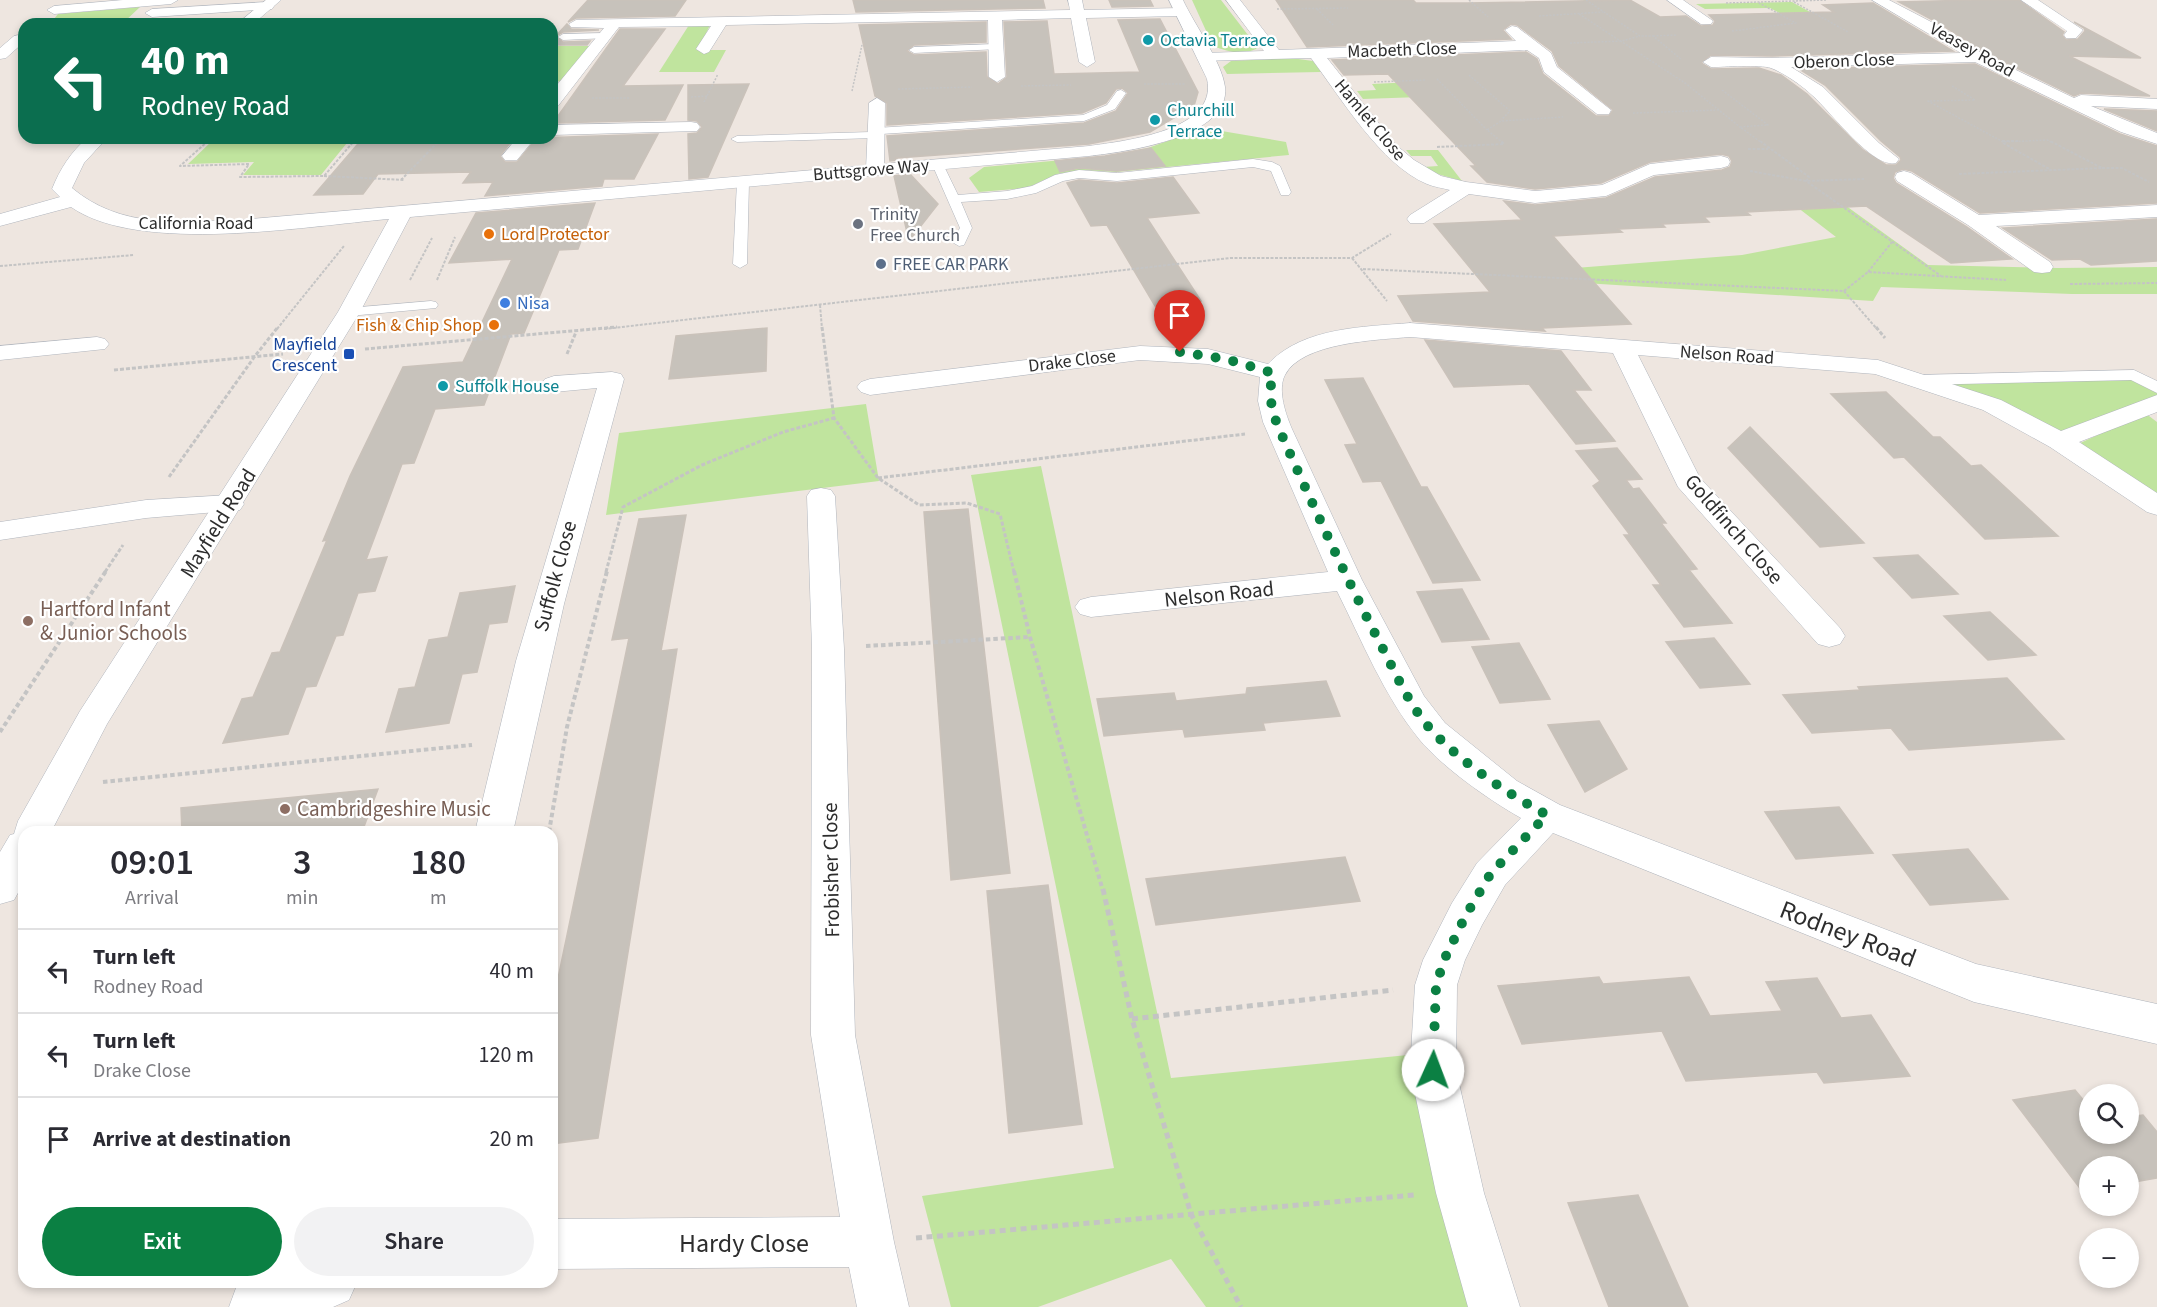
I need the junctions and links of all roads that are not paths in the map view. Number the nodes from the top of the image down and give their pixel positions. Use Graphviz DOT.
graph roads {
  1 [pos="72,0"];
  2 [pos="169,0"];
  3 [pos="914,0"];
  4 [pos="1879,0"];
  5 [pos="2028,0"];
  6 [pos="1677,2"];
  7 [pos="271,3"];
  8 [pos="1237,5"];
  9 [pos="1178,6"];
  10 [pos="1076,7"];
  11 [pos="54,10"];
  12 [pos="153,13"];
  13 [pos="995,16"];
  14 [pos="911,17"];
  15 [pos="42,18"];
  16 [pos="147,18"];
  17 [pos="252,18"];
  18 [pos="721,21"];
  19 [pos="1706,21"];
  20 [pos="615,23"];
  21 [pos="576,24"];
  22 [pos="1512,30"];
  23 [pos="2071,35"];
  24 [pos="605,36"];
  25 [pos="563,37"];
  26 [pos="1530,45"];
  27 [pos="996,47"];
  28 [pos="18,48"];
  29 [pos="704,49"];
  30 [pos="914,50"];
  31 [pos="1315,53"];
  32 [pos="0,55"];
  33 [pos="1275,56"];
  34 [pos="1978,57"];
  35 [pos="1205,58"];
  36 [pos="1087,62"];
  37 [pos="1711,62"];
  38 [pos="1773,63"];
  39 [pos="997,77"];
  40 [pos="1121,93"];
  41 [pos="558,94"];
  42 [pos="2065,100"];
  43 [pos="877,104"];
  44 [pos="2157,104"];
  45 [pos="1603,110"];
  46 [pos="691,127"];
  47 [pos="558,130"];
  48 [pos="876,133"];
  49 [pos="737,139"];
  50 [pos="2157,139"];
  51 [pos="91,144"];
  52 [pos="521,144"];
  53 [pos="511,156"];
  54 [pos="1890,159"];
  55 [pos="1721,162"];
  56 [pos="938,164"];
  57 [pos="875,169"];
  58 [pos="1904,177"];
  59 [pos="743,182"];
  60 [pos="1466,188"];
  61 [pos="1284,192"];
  62 [pos="954,199"];
  63 [pos="73,200"];
  64 [pos="2157,211"];
  65 [pos="403,212"];
  66 [pos="1417,219"];
  67 [pos="0,220"];
  68 [pos="1975,221"];
  69 [pos="959,242"];
  70 [pos="740,264"];
  71 [pos="2042,267"];
  72 [pos="431,305"];
  73 [pos="349,312"];
  74 [pos="97,344"];
  75 [pos="1622,347"];
  76 [pos="0,353"];
  77 [pos="1273,373"];
  78 [pos="1918,380"];
  79 [pos="554,384"];
  80 [pos="870,387"];
  81 [pos="2157,388"];
  82 [pos="2157,403"];
  83 [pos="2059,441"];
  84 [pos="821,496"];
  85 [pos="230,504"];
  86 [pos="2157,506"];
  87 [pos="0,531"];
  88 [pos="1347,580"];
  89 [pos="1091,608"];
  90 [pos="1829,636"];
  91 [pos="1547,815"];
  92 [pos="35,826"];
  93 [pos="495,826"];
  94 [pos="18,856"];
  95 [pos="0,888"];
  96 [pos="2157,1024"];
  97 [pos="869,1242"];
  98 [pos="558,1244"];
  99 [pos="313,1288"];
  100 [pos="255,1307"];
  101 [pos="883,1307"];
  102 [pos="1494,1307"];
  1 -- 11 [label="street"];
  2 -- 11 [label="street"];
  2 -- 12 [label="street"];
  3 -- 14 [label="street"];
  4 -- 34 [label="street, Veasey Road"];
  5 -- 23 [label="street"];
  6 -- 19 [label="street"];
  7 -- 12 [label="street"];
  7 -- 17 [label="street"];
  8 -- 33 [label="street"];
  9 -- 10 [label="street"];
  9 -- 35 [label="street"];
  10 -- 13 [label="street"];
  10 -- 36 [label="street"];
  11 -- 15 [label="street"];
  12 -- 16 [label="street"];
  13 -- 14 [label="street"];
  13 -- 27 [label="street"];
  14 -- 18 [label="street"];
  18 -- 20 [label="street"];
  18 -- 29 [label="street"];
  20 -- 21 [label="street"];
  20 -- 24 [label="street"];
  22 -- 26 [label="street"];
  24 -- 25 [label="lane"];
  24 -- 41 [label="street"];
  26 -- 31 [label="street, Macbeth Close"];
  26 -- 45 [label="street"];
  27 -- 30 [label="lane"];
  27 -- 39 [label="street"];
  28 -- 32 [label="street"];
  31 -- 33 [label="street, Macbeth Close"];
  31 -- 60 [label="street, Hamlet Close"];
  33 -- 35 [label="street, Macbeth Close"];
  34 -- 38 [label="street, Oberon Close"];
  34 -- 42 [label="street, Veasey Road"];
  35 -- 56 [label="street, Buttsgrove Way"];
  37 -- 38 [label="street, Oberon Close"];
  38 -- 54 [label="street"];
  40 -- 48 [label="lane"];
  42 -- 44 [label="street, Veasey Road"];
  42 -- 50 [label="street, Veasey Road"];
  43 -- 48 [label="street"];
  46 -- 47 [label="street"];
  48 -- 49 [label="lane"];
  48 -- 57 [label="street"];
  51 -- 63 [label="street"];
  52 -- 53 [label="street"];
  55 -- 60 [label="street, Hamlet Close"];
  56 -- 57 [label="street, Buttsgrove Way"];
  56 -- 62 [label="lane"];
  57 -- 59 [label="street, Buttsgrove Way"];
  58 -- 68 [label="street"];
  59 -- 65 [label="street, Buttsgrove Way"];
  59 -- 70 [label="lane"];
  60 -- 66 [label="street"];
  61 -- 62 [label="lane"];
  62 -- 69 [label="lane"];
  63 -- 65 [label="street, California Road"];
  63 -- 67 [label="street"];
  64 -- 68 [label="street"];
  65 -- 73 [label="street, Mayfield Road"];
  68 -- 71 [label="street"];
  72 -- 73 [label="lane"];
  73 -- 85 [label="street, Mayfield Road"];
  74 -- 76 [label="street"];
  75 -- 77 [label="street, Nelson Road"];
  75 -- 78 [label="street, Nelson Road"];
  75 -- 90 [label="street, Goldfinch Close"];
  77 -- 80 [label="street, Drake Close"];
  77 -- 88 [label="street, Rodney Road"];
  78 -- 81 [label="lane"];
  78 -- 83 [label="street, Nelson Road"];
  79 -- 93 [label="street, Suffolk Close"];
  82 -- 83 [label="street"];
  83 -- 86 [label="street, Nelson Road"];
  84 -- 97 [label="street, Frobisher Close"];
  85 -- 87 [label="street"];
  85 -- 92 [label="street, Mayfield Road"];
  88 -- 89 [label="street, Nelson Road"];
  88 -- 91 [label="street, Rodney Road"];
  91 -- 96 [label="street, Rodney Road"];
  91 -- 102 [label="street"];
  94 -- 95 [label="street"];
  97 -- 98 [label="street, Hardy Close"];
  97 -- 101 [label="street"];
  99 -- 100 [label="street"];
}
